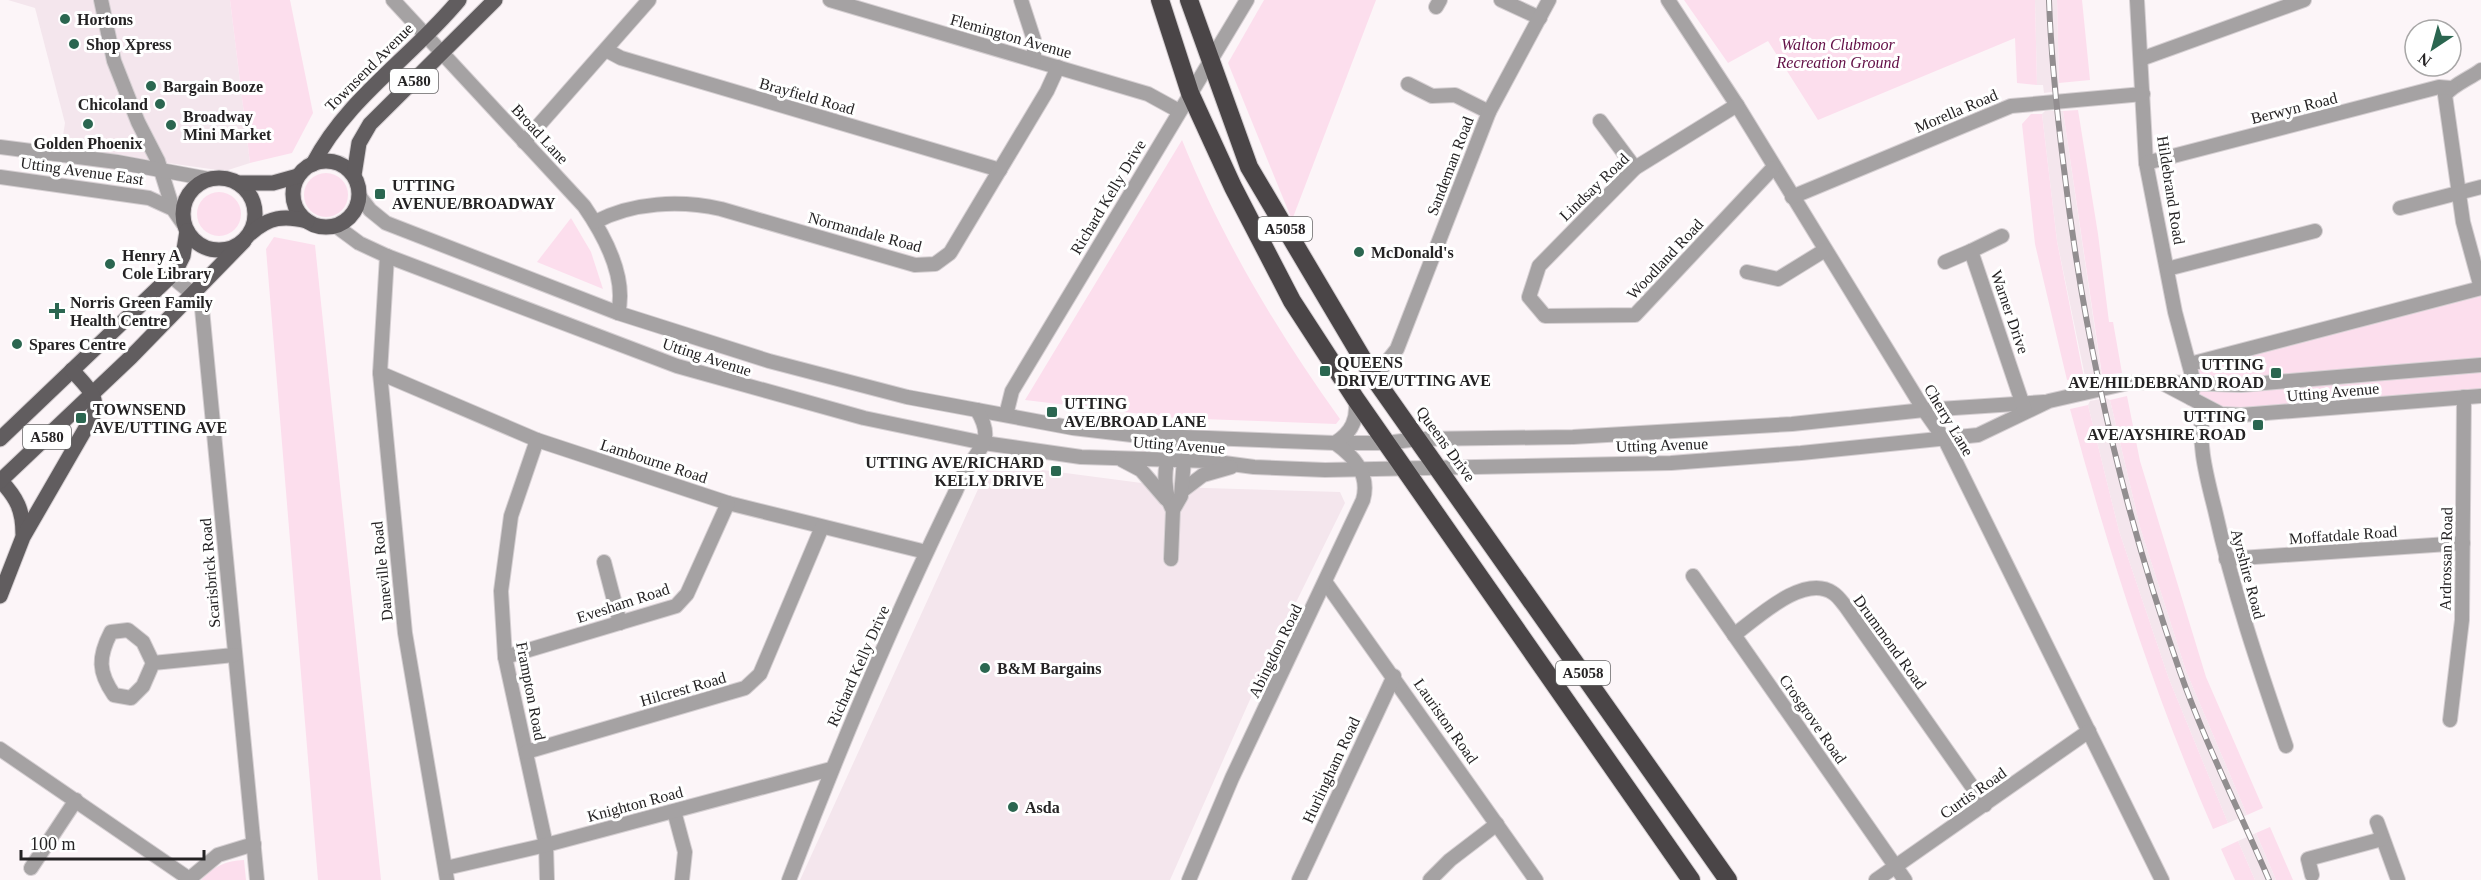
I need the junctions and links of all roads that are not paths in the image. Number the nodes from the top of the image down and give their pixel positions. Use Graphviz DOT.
graph roads {
  1 [pos="101,0"];
  2 [pos="393,0"];
  3 [pos="459,0"];
  4 [pos="495,0"];
  5 [pos="650,0"];
  6 [pos="831,0"];
  7 [pos="1022,0"];
  8 [pos="1160,0"];
  9 [pos="1190,0"];
  10 [pos="1247,0"];
  11 [pos="1501,0"];
  12 [pos="1549,0"];
  13 [pos="1668,0"];
  14 [pos="2137,0"];
  15 [pos="2304,0"];
  16 [pos="1540,18"];
  17 [pos="426,36"];
  18 [pos="606,50"];
  19 [pos="442,54"];
  20 [pos="2140,59"];
  21 [pos="1034,60"];
  22 [pos="1209,60"];
  23 [pos="1058,67"];
  24 [pos="2481,70"];
  25 [pos="1408,84"];
  26 [pos="2451,87"];
  27 [pos="1190,93"];
  28 [pos="2143,94"];
  29 [pos="1737,105"];
  30 [pos="1179,111"];
  31 [pos="1489,112"];
  32 [pos="1600,121"];
  33 [pos="524,142"];
  34 [pos="0,147"];
  35 [pos="2146,163"];
  36 [pos="313,164"];
  37 [pos="1635,168"];
  38 [pos="1773,168"];
  39 [pos="160,170"];
  40 [pos="1000,170"];
  41 [pos="354,175"];
  42 [pos="298,176"];
  43 [pos="0,177"];
  44 [pos="209,179"];
  45 [pos="238,183"];
  46 [pos="2481,186"];
  47 [pos="2458,191"];
  48 [pos="360,197"];
  49 [pos="1792,197"];
  50 [pos="2400,208"];
  51 [pos="173,209"];
  52 [pos="306,221"];
  53 [pos="595,222"];
  54 [pos="336,226"];
  55 [pos="186,228"];
  56 [pos="2315,231"];
  57 [pos="2002,236"];
  58 [pos="247,237"];
  59 [pos="1825,250"];
  60 [pos="1971,251"];
  61 [pos="387,256"];
  62 [pos="1945,262"];
  63 [pos="2167,269"];
  64 [pos="1747,272"];
  65 [pos="171,276"];
  66 [pos="2481,288"];
  67 [pos="193,294"];
  68 [pos="1529,297"];
  69 [pos="618,314"];
  70 [pos="2190,364"];
  71 [pos="2481,365"];
  72 [pos="72,370"];
  73 [pos="380,373"];
  74 [pos="1374,378"];
  75 [pos="2159,382"];
  76 [pos="2194,383"];
  77 [pos="92,393"];
  78 [pos="2481,396"];
  79 [pos="2464,397"];
  80 [pos="1355,398"];
  81 [pos="2191,398"];
  82 [pos="2204,406"];
  83 [pos="2024,407"];
  84 [pos="977,410"];
  85 [pos="1924,410"];
  86 [pos="1006,415"];
  87 [pos="1176,437"];
  88 [pos="0,439"];
  89 [pos="966,439"];
  90 [pos="1418,439"];
  91 [pos="537,440"];
  92 [pos="1946,440"];
  93 [pos="984,443"];
  94 [pos="1335,443"];
  95 [pos="1386,443"];
  96 [pos="1116,458"];
  97 [pos="1167,460"];
  98 [pos="1184,460"];
  99 [pos="1236,465"];
  100 [pos="1438,467"];
  101 [pos="1404,468"];
  102 [pos="1360,469"];
  103 [pos="966,470"];
  104 [pos="0,480"];
  105 [pos="1182,492"];
  106 [pos="728,503"];
  107 [pos="1169,504"];
  108 [pos="822,527"];
  109 [pos="23,537"];
  110 [pos="2463,543"];
  111 [pos="926,552"];
  112 [pos="1171,559"];
  113 [pos="2226,559"];
  114 [pos="604,562"];
  115 [pos="1693,576"];
  116 [pos="1326,583"];
  117 [pos="0,596"];
  118 [pos="620,623"];
  119 [pos="1734,634"];
  120 [pos="234,655"];
  121 [pos="505,657"];
  122 [pos="153,663"];
  123 [pos="1394,676"];
  124 [pos="2450,720"];
  125 [pos="2089,731"];
  126 [pos="2286,746"];
  127 [pos="0,749"];
  128 [pos="526,752"];
  129 [pos="831,769"];
  130 [pos="76,800"];
  131 [pos="1984,805"];
  132 [pos="675,811"];
  133 [pos="2377,822"];
  134 [pos="1497,824"];
  135 [pos="2382,839"];
  136 [pos="254,844"];
  137 [pos="546,845"];
  138 [pos="1896,867"];
  139 [pos="31,868"];
  140 [pos="446,874"];
  141 [pos="2312,875"];
  142 [pos="188,879"];
  143 [pos="257,880"];
  144 [pos="547,880"];
  145 [pos="682,880"];
  146 [pos="789,880"];
  147 [pos="1189,880"];
  148 [pos="1299,880"];
  149 [pos="1430,880"];
  150 [pos="1536,880"];
  151 [pos="1691,880"];
  152 [pos="1728,880"];
  153 [pos="1876,880"];
  154 [pos="1905,880"];
  155 [pos="2162,880"];
  156 [pos="2398,880"];
  1 -- 39 [label="street"];
  2 -- 17 [label="street, Broad Lane"];
  3 -- 17 [label="main road, Townsend Avenue / A580"];
  4 -- 19 [label="main road, A580"];
  5 -- 18 [label="street"];
  6 -- 21 [label="street, Flemington Avenue"];
  7 -- 21 [label="street"];
  8 -- 27 [label="highway, A5058"];
  9 -- 22 [label="highway, Queens Drive / A5058"];
  10 -- 22 [label="street, Richard Kelly Drive"];
  11 -- 16 [label="street"];
  12 -- 16 [label="street, Sandeman Road"];
  13 -- 29 [label="street, Cherry Lane"];
  14 -- 20 [label="street, Hildebrand Road"];
  15 -- 20 [label="street"];
  16 -- 31 [label="street, Sandeman Road"];
  17 -- 19 [label="street, Broad Lane"];
  17 -- 36 [label="main road, Townsend Avenue / A580"];
  18 -- 33 [label="street"];
  18 -- 40 [label="street, Brayfield Road"];
  19 -- 33 [label="street, Broad Lane"];
  19 -- 41 [label="main road, A580"];
  20 -- 28 [label="street, Hildebrand Road"];
  21 -- 23 [label="street, Flemington Avenue"];
  22 -- 27 [label="street, Richard Kelly Drive"];
  22 -- 74 [label="highway, Queens Drive / A5058"];
  23 -- 30 [label="street, Flemington Avenue"];
  23 -- 40 [label="street, Normandale Road"];
  24 -- 26 [label="street, Berwyn Road"];
  25 -- 31 [label="street"];
  26 -- 35 [label="street, Berwyn Road"];
  26 -- 47 [label="street"];
  27 -- 30 [label="street, Richard Kelly Drive"];
  27 -- 80 [label="highway, A5058"];
  28 -- 35 [label="street, Hildebrand Road"];
  28 -- 49 [label="street, Morella Road"];
  29 -- 37 [label="street, Lindsay Road"];
  29 -- 38 [label="street, Cherry Lane"];
  30 -- 86 [label="street, Richard Kelly Drive"];
  31 -- 74 [label="street, Sandeman Road"];
  32 -- 37 [label="street"];
  33 -- 53 [label="street, Broad Lane"];
  34 -- 39 [label="street, Utting Avenue East"];
  35 -- 63 [label="street, Hildebrand Road"];
  36 -- 41 [label="main road"];
  36 -- 42 [label="main road, A580"];
  37 -- 68 [label="street, Lindsay Road"];
  38 -- 49 [label="street, Cherry Lane"];
  38 -- 68 [label="street, Woodland Road"];
  39 -- 44 [label="street, Utting Avenue East"];
  39 -- 51 [label="street"];
  40 -- 53 [label="street, Normandale Road"];
  41 -- 48 [label="main road, A580"];
  42 -- 45 [label="main road, A580"];
  42 -- 52 [label="main road"];
  43 -- 51 [label="street, Utting Avenue East"];
  44 -- 45 [label="main road, A580"];
  44 -- 55 [label="main road, A580"];
  45 -- 58 [label="main road"];
  46 -- 47 [label="street"];
  47 -- 50 [label="street"];
  47 -- 66 [label="street"];
  48 -- 54 [label="main road"];
  48 -- 69 [label="street, Utting Avenue"];
  49 -- 59 [label="street, Cherry Lane"];
  51 -- 55 [label="street"];
  52 -- 54 [label="main road, A580"];
  52 -- 58 [label="main road, A580"];
  53 -- 69 [label="street, Broad Lane"];
  54 -- 61 [label="street, Utting Avenue"];
  55 -- 58 [label="main road, A580"];
  55 -- 65 [label="main road, A580"];
  56 -- 63 [label="street"];
  57 -- 60 [label="street"];
  58 -- 67 [label="main road, A580"];
  59 -- 64 [label="street"];
  59 -- 85 [label="street, Cherry Lane"];
  60 -- 62 [label="street"];
  60 -- 83 [label="street, Warner Drive"];
  61 -- 73 [label="street, Daneville Road"];
  61 -- 89 [label="street, Utting Avenue"];
  63 -- 70 [label="street, Hildebrand Road"];
  65 -- 67 [label="street"];
  65 -- 72 [label="main road, A580"];
  66 -- 70 [label="street"];
  67 -- 77 [label="main road, A580"];
  67 -- 120 [label="street, Scarisbrick Road"];
  69 -- 84 [label="street, Utting Avenue"];
  70 -- 76 [label="street, Hildebrand Road"];
  71 -- 76 [label="street, Utting Avenue"];
  72 -- 77 [label="main road"];
  72 -- 88 [label="main road, A580"];
  73 -- 91 [label="street, Lambourne Road"];
  73 -- 140 [label="street, Daneville Road"];
  74 -- 90 [label="highway, Queens Drive / A5058"];
  75 -- 76 [label="street, Utting Avenue"];
  75 -- 81 [label="street, Utting Avenue"];
  75 -- 83 [label="street, Utting Avenue"];
  76 -- 81 [label="street"];
  77 -- 104 [label="main road, A580"];
  77 -- 109 [label="main road"];
  78 -- 79 [label="street, Utting Avenue"];
  79 -- 82 [label="street, Utting Avenue"];
  79 -- 110 [label="street, Ardrossan Road"];
  80 -- 94 [label="street"];
  80 -- 95 [label="highway, A5058"];
  81 -- 82 [label="street, Utting Avenue"];
  82 -- 113 [label="street, Ayrshire Road"];
  83 -- 85 [label="street, Utting Avenue"];
  83 -- 92 [label="street, Utting Avenue"];
  84 -- 86 [label="street, Utting Avenue"];
  84 -- 93 [label="street"];
  85 -- 90 [label="street, Utting Avenue"];
  85 -- 92 [label="street, Cherry Lane"];
  86 -- 87 [label="street, Utting Avenue"];
  87 -- 94 [label="street, Utting Avenue"];
  87 -- 97 [label="street"];
  87 -- 98 [label="street"];
  89 -- 93 [label="street, Utting Avenue"];
  89 -- 103 [label="street, Richard Kelly Drive"];
  90 -- 95 [label="street, Utting Avenue"];
  90 -- 100 [label="highway, Queens Drive / A5058"];
  91 -- 106 [label="street, Lambourne Road"];
  91 -- 121 [label="street, Frampton Road"];
  92 -- 100 [label="street, Utting Avenue"];
  92 -- 125 [label="street, Cherry Lane"];
  93 -- 96 [label="street, Utting Avenue"];
  93 -- 103 [label="street, Richard Kelly Drive"];
  94 -- 95 [label="street, Utting Avenue"];
  94 -- 102 [label="street"];
  95 -- 101 [label="highway, A5058"];
  96 -- 97 [label="street, Utting Avenue"];
  96 -- 107 [label="street"];
  97 -- 98 [label="street, Utting Avenue"];
  97 -- 107 [label="street"];
  98 -- 99 [label="street, Utting Avenue"];
  98 -- 105 [label="street"];
  99 -- 102 [label="street, Utting Avenue"];
  99 -- 105 [label="street"];
  100 -- 101 [label="street, Utting Avenue"];
  100 -- 152 [label="highway, Queens Drive / A5058"];
  101 -- 102 [label="street, Utting Avenue"];
  101 -- 151 [label="highway, A5058"];
  102 -- 116 [label="street, Abingdon Road"];
  103 -- 111 [label="street, Richard Kelly Drive"];
  104 -- 109 [label="main road"];
  105 -- 107 [label="street"];
  106 -- 108 [label="street, Lambourne Road"];
  106 -- 118 [label="street, Evesham Road"];
  107 -- 112 [label="street"];
  108 -- 111 [label="street, Lambourne Road"];
  108 -- 128 [label="street, Hilcrest Road"];
  109 -- 117 [label="main road"];
  110 -- 113 [label="street, Moffatdale Road"];
  110 -- 124 [label="street, Ardrossan Road"];
  111 -- 129 [label="street, Richard Kelly Drive"];
  113 -- 126 [label="street, Ayrshire Road"];
  114 -- 118 [label="street"];
  115 -- 119 [label="street, Crosgrove Road"];
  116 -- 123 [label="street, Lauriston Road"];
  116 -- 147 [label="street, Abingdon Road"];
  118 -- 121 [label="street, Evesham Road"];
  119 -- 131 [label="street, Drummond Road"];
  119 -- 138 [label="street, Crosgrove Road"];
  120 -- 122 [label="street"];
  120 -- 136 [label="street, Scarisbrick Road"];
  121 -- 128 [label="street, Frampton Road"];
  122 -- 122 [label="street"];
  123 -- 134 [label="street, Lauriston Road"];
  123 -- 148 [label="street, Hurlingham Road"];
  125 -- 131 [label="street, Curtis Road"];
  125 -- 155 [label="street, Cherry Lane"];
  127 -- 130 [label="street"];
  128 -- 137 [label="street, Frampton Road"];
  129 -- 132 [label="street, Knighton Road"];
  129 -- 146 [label="street, Richard Kelly Drive"];
  130 -- 139 [label="street"];
  130 -- 142 [label="street"];
  131 -- 138 [label="street, Curtis Road"];
  132 -- 137 [label="street, Knighton Road"];
  132 -- 145 [label="street"];
  133 -- 135 [label="street"];
  134 -- 149 [label="street"];
  134 -- 150 [label="street, Lauriston Road"];
  135 -- 141 [label="street"];
  135 -- 156 [label="street"];
  136 -- 142 [label="street"];
  136 -- 143 [label="street, Scarisbrick Road"];
  137 -- 140 [label="street, Knighton Road"];
  137 -- 144 [label="street, Frampton Road"];
  138 -- 153 [label="street, Curtis Road"];
  138 -- 154 [label="street, Crosgrove Road"];
}
